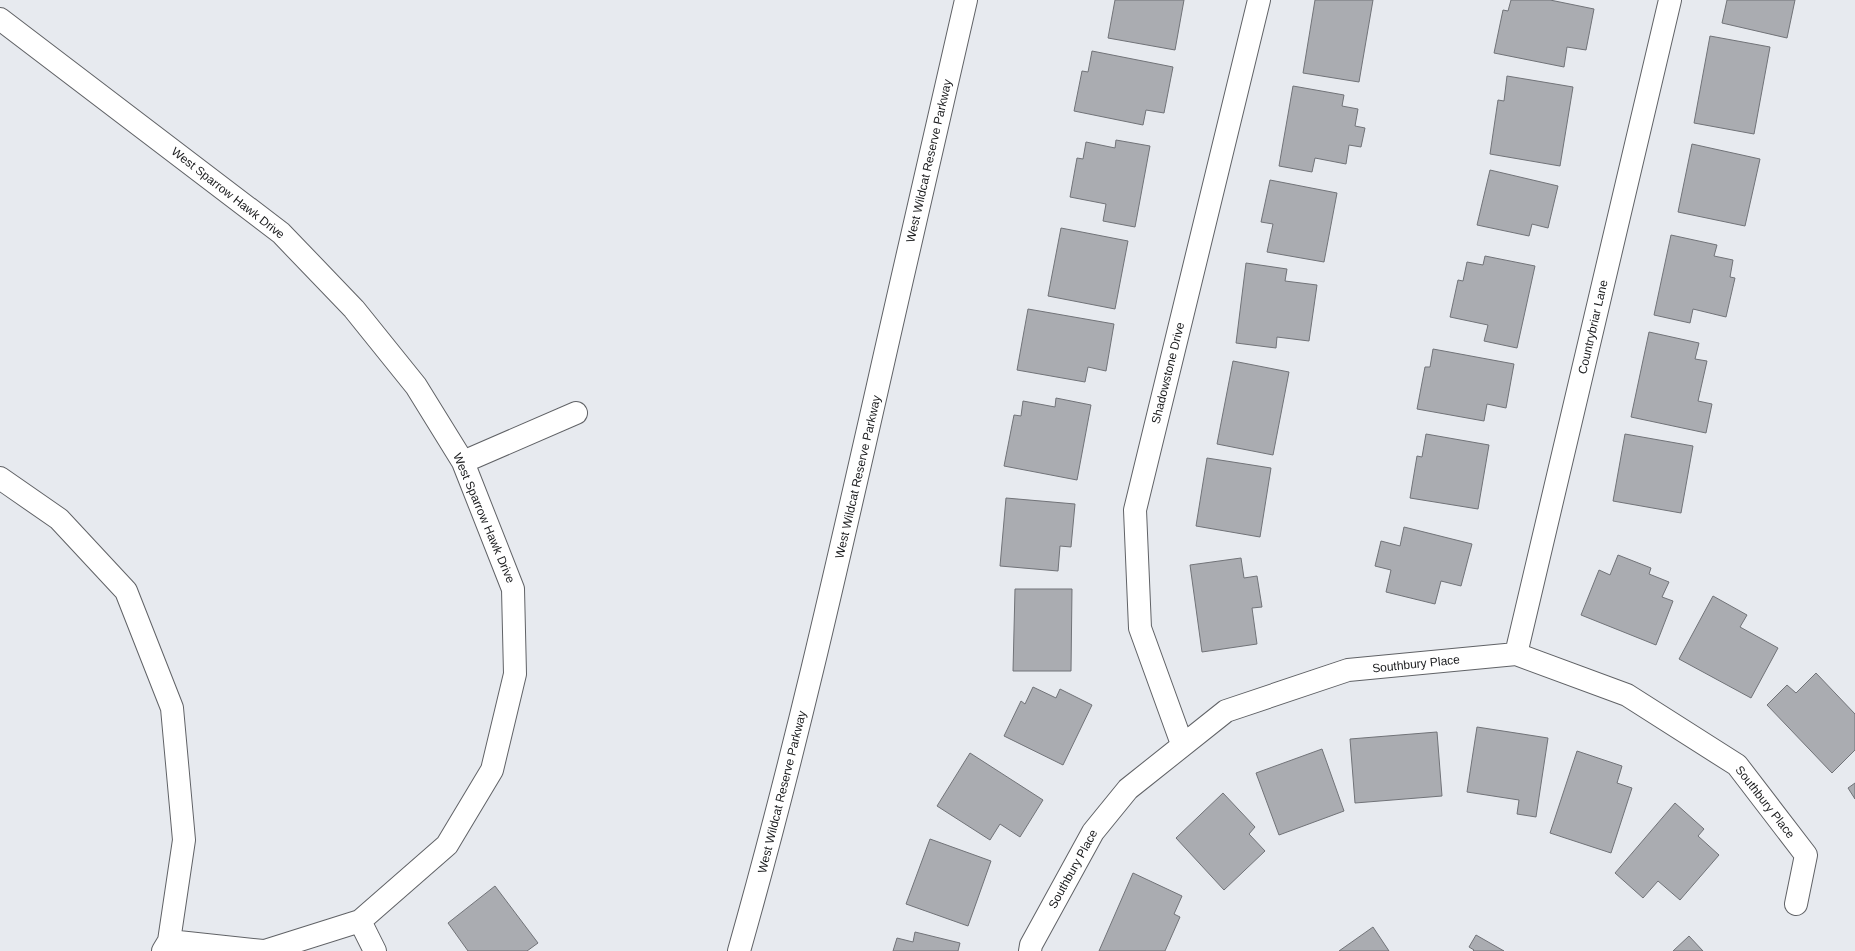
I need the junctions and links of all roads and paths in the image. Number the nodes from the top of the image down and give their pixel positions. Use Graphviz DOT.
graph roads {
  1 [pos="966,0"];
  2 [pos="1259,0"];
  3 [pos="1670,0"];
  4 [pos="0,19"];
  5 [pos="576,414"];
  6 [pos="463,462"];
  7 [pos="0,478"];
  8 [pos="1516,654"];
  9 [pos="1182,744"];
  10 [pos="1796,904"];
  11 [pos="360,921"];
  12 [pos="166,946"];
  13 [pos="264,951"];
  14 [pos="375,951"];
  15 [pos="739,951"];
  16 [pos="1030,951"];
  1 -- 15 [label="street, West Wildcat Reserve Parkway"];
  2 -- 9 [label="street, Shadowstone Drive"];
  3 -- 8 [label="street, Countrybriar Lane"];
  4 -- 6 [label="street, West Sparrow Hawk Drive"];
  5 -- 6 [label="street"];
  6 -- 11 [label="street, West Sparrow Hawk Drive"];
  7 -- 12 [label="street"];
  8 -- 9 [label="street, Southbury Place"];
  8 -- 10 [label="street, Southbury Place"];
  9 -- 16 [label="street, Southbury Place"];
  11 -- 13 [label="street, West Sparrow Hawk Drive"];
  11 -- 14 [label="street"];
  12 -- 13 [label="street, West Sparrow Hawk Drive"];
}
